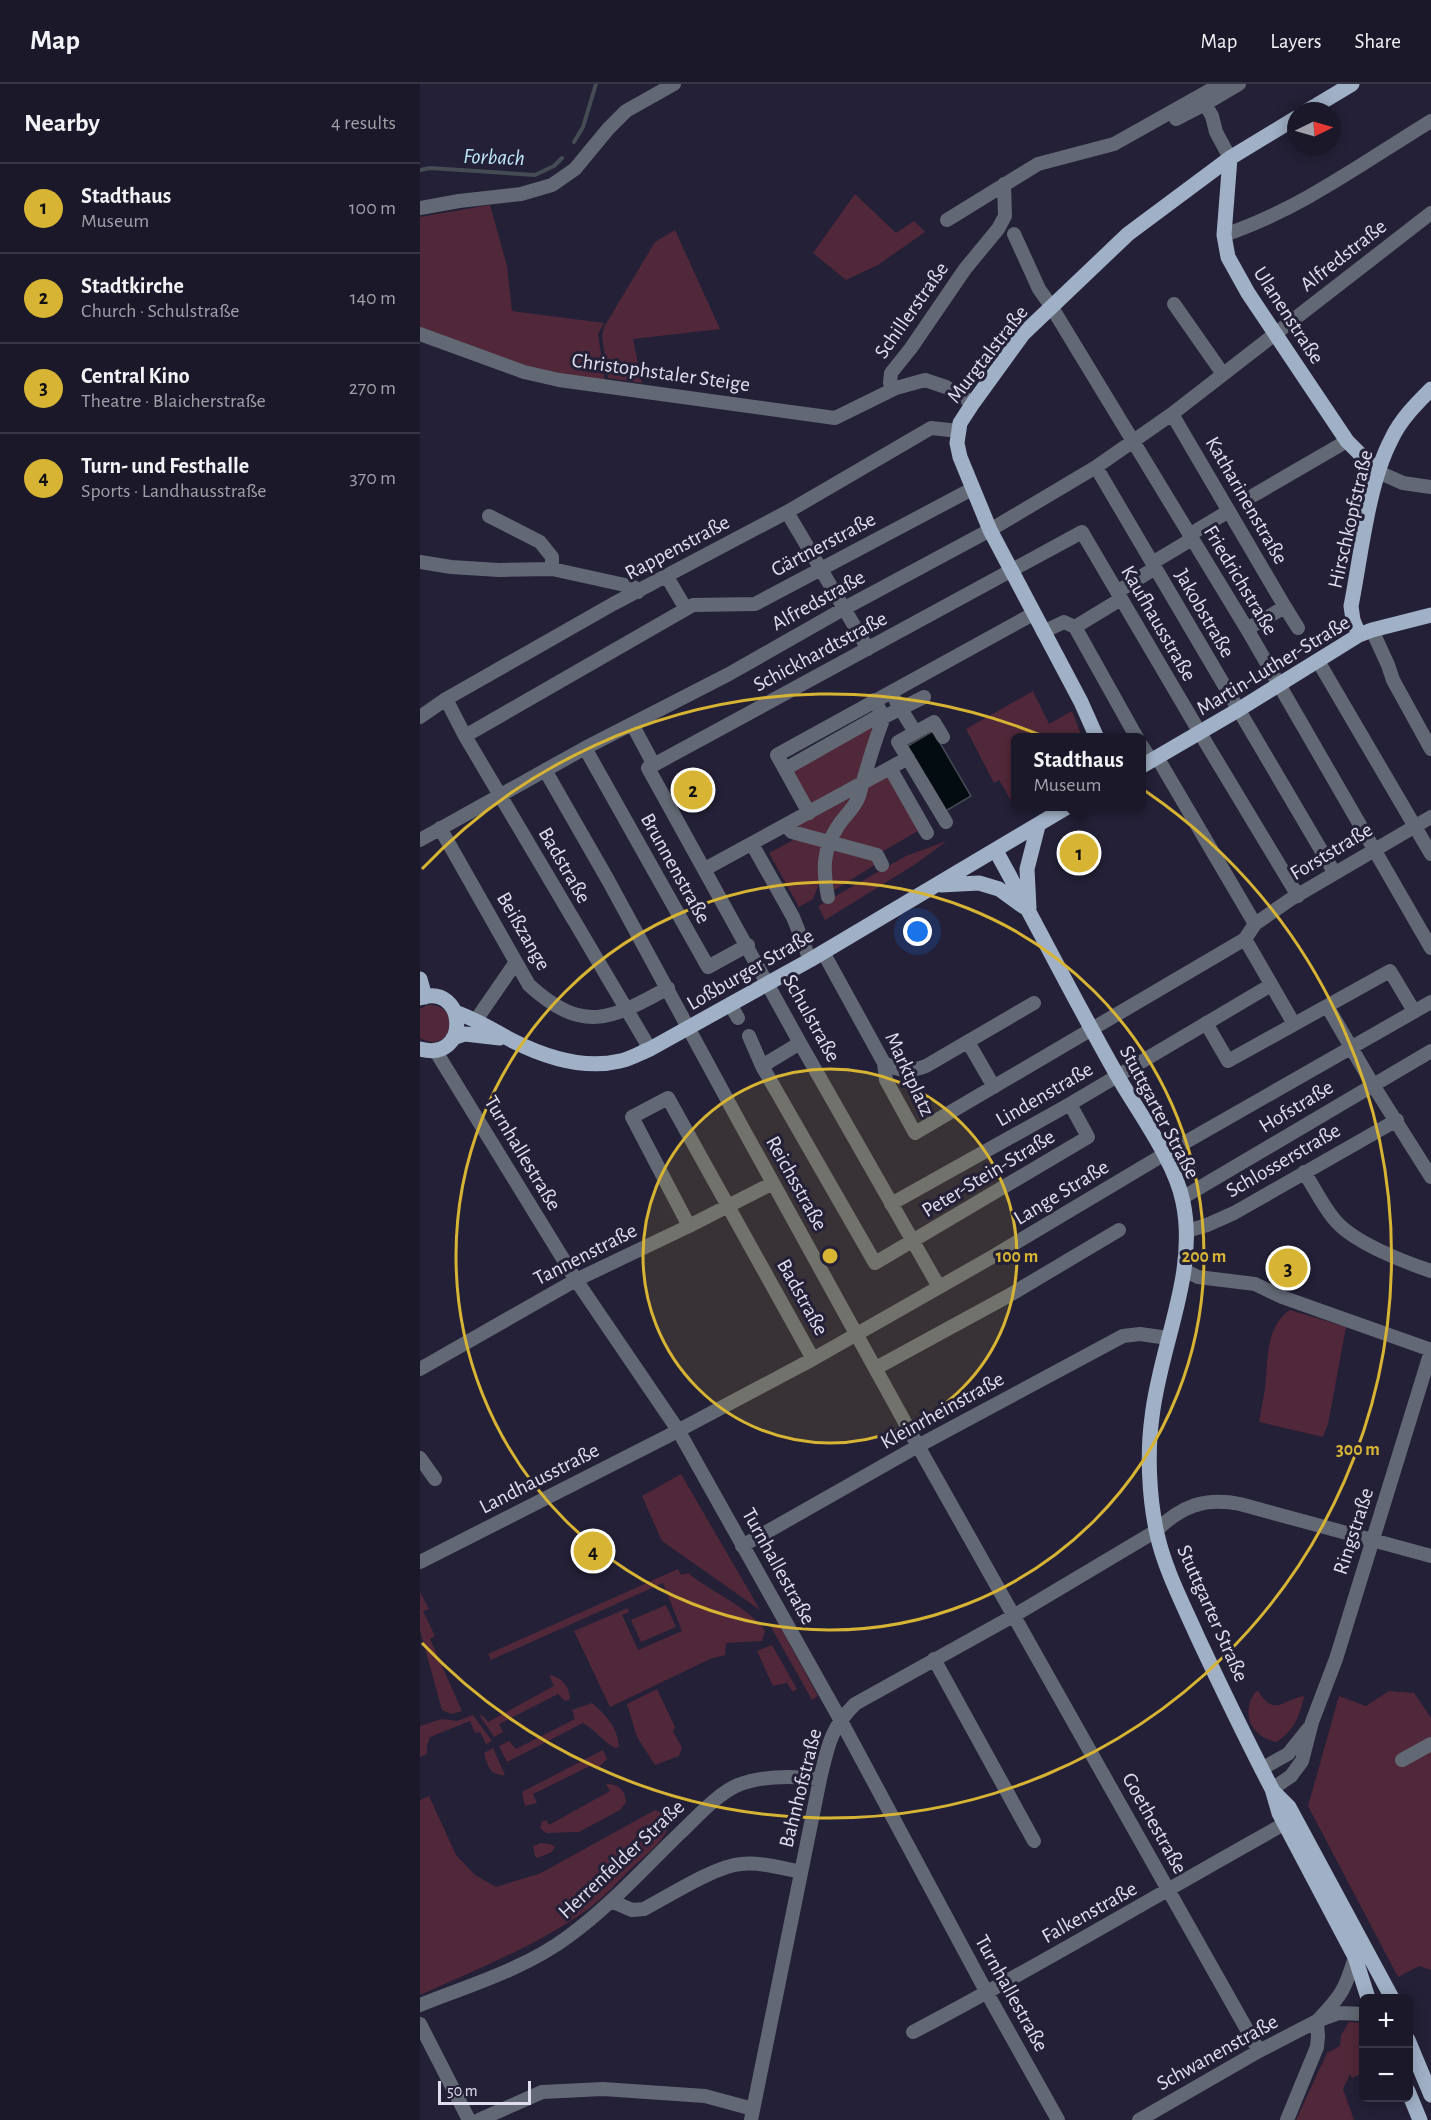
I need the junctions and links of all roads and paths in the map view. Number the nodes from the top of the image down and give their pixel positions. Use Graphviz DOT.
graph roads {
  1 [pos="675,84"];
  2 [pos="1221,84"];
  3 [pos="1239,84"];
  4 [pos="1352,84"];
  5 [pos="1322,102"];
  6 [pos="1205,104"];
  7 [pos="1431,121"];
  8 [pos="1287,123"];
  9 [pos="1130,135"];
  10 [pos="1230,158"];
  11 [pos="1004,184"];
  12 [pos="420,208"];
  13 [pos="1431,213"];
  14 [pos="946,220"];
  15 [pos="1014,234"];
  16 [pos="1224,235"];
  17 [pos="1174,304"];
  18 [pos="1051,306"];
  19 [pos="420,334"];
  20 [pos="1275,334"];
  21 [pos="1223,374"];
  22 [pos="896,388"];
  23 [pos="1431,389"];
  24 [pos="973,402"];
  25 [pos="1172,414"];
  26 [pos="959,431"];
  27 [pos="1133,441"];
  28 [pos="1347,441"];
  29 [pos="1096,467"];
  30 [pos="1378,472"];
  31 [pos="1431,487"];
  32 [pos="972,489"];
  33 [pos="1254,495"];
  34 [pos="1229,511"];
  35 [pos="787,512"];
  36 [pos="489,516"];
  37 [pos="990,530"];
  38 [pos="1191,537"];
  39 [pos="420,562"];
  40 [pos="1154,566"];
  41 [pos="552,569"];
  42 [pos="821,569"];
  43 [pos="1011,570"];
  44 [pos="667,577"];
  45 [pos="638,591"];
  46 [pos="1119,596"];
  47 [pos="1285,607"];
  48 [pos="845,608"];
  49 [pos="686,609"];
  50 [pos="1033,614"];
  51 [pos="1431,615"];
  52 [pos="1075,627"];
  53 [pos="1298,628"];
  54 [pos="1247,630"];
  55 [pos="1043,632"];
  56 [pos="1365,633"];
  57 [pos="868,650"];
  58 [pos="1318,662"];
  59 [pos="910,680"];
  60 [pos="1279,686"];
  61 [pos="891,691"];
  62 [pos="922,697"];
  63 [pos="446,699"];
  64 [pos="874,700"];
  65 [pos="901,708"];
  66 [pos="1238,711"];
  67 [pos="420,717"];
  68 [pos="884,717"];
  69 [pos="934,722"];
  70 [pos="632,724"];
  71 [pos="915,732"];
  72 [pos="1095,733"];
  73 [pos="1134,733"];
  74 [pos="1200,733"];
  75 [pos="465,736"];
  76 [pos="943,738"];
  77 [pos="898,742"];
  78 [pos="585,748"];
  79 [pos="1431,749"];
  80 [pos="908,758"];
  81 [pos="1150,761"];
  82 [pos="651,767"];
  83 [pos="890,768"];
  84 [pos="785,769"];
  85 [pos="545,770"];
  86 [pos="860,785"];
  87 [pos="500,795"];
  88 [pos="931,797"];
  89 [pos="913,808"];
  90 [pos="1062,811"];
  91 [pos="809,813"];
  92 [pos="1431,817"];
  93 [pos="945,822"];
  94 [pos="786,826"];
  95 [pos="1038,826"];
  96 [pos="1414,826"];
  97 [pos="440,828"];
  98 [pos="927,833"];
  99 [pos="420,840"];
  100 [pos="830,841"];
  101 [pos="752,844"];
  102 [pos="1374,850"];
  103 [pos="996,851"];
  104 [pos="1431,854"];
  105 [pos="882,865"];
  106 [pos="705,868"];
  107 [pos="1334,872"];
  108 [pos="938,885"];
  109 [pos="1298,896"];
  110 [pos="828,897"];
  111 [pos="1029,910"];
  112 [pos="1254,924"];
  113 [pos="1245,939"];
  114 [pos="748,945"];
  115 [pos="1431,948"];
  116 [pos="817,956"];
  117 [pos="516,962"];
  118 [pos="420,979"];
  119 [pos="768,982"];
  120 [pos="1271,986"];
  121 [pos="668,988"];
  122 [pos="423,998"];
  123 [pos="1431,1002"];
  124 [pos="1034,1003"];
  125 [pos="730,1004"];
  126 [pos="1328,1006"];
  127 [pos="627,1011"];
  128 [pos="1414,1011"];
  129 [pos="455,1012"];
  130 [pos="738,1018"];
  131 [pos="476,1020"];
  132 [pos="1206,1023"];
  133 [pos="1294,1023"];
  134 [pos="689,1028"];
  135 [pos="1091,1028"];
  136 [pos="749,1036"];
  137 [pos="453,1038"];
  138 [pos="512,1041"];
  139 [pos="968,1042"];
  140 [pos="800,1043"];
  141 [pos="1351,1047"];
  142 [pos="427,1049"];
  143 [pos="650,1049"];
  144 [pos="1431,1051"];
  145 [pos="884,1063"];
  146 [pos="762,1066"];
  147 [pos="1117,1076"];
  148 [pos="1373,1084"];
  149 [pos="994,1087"];
  150 [pos="1070,1104"];
  151 [pos="1397,1120"];
  152 [pos="1163,1155"];
  153 [pos="1304,1172"];
  154 [pos="1431,1177"];
  155 [pos="772,1182"];
  156 [pos="1182,1198"];
  157 [pos="728,1204"];
  158 [pos="891,1204"];
  159 [pos="689,1226"];
  160 [pos="1119,1230"];
  161 [pos="1187,1231"];
  162 [pos="913,1242"];
  163 [pos="1184,1270"];
  164 [pos="1431,1271"];
  165 [pos="576,1280"];
  166 [pos="939,1287"];
  167 [pos="857,1333"];
  168 [pos="1168,1338"];
  169 [pos="1431,1351"];
  170 [pos="813,1359"];
  171 [pos="876,1368"];
  172 [pos="420,1369"];
  173 [pos="678,1430"];
  174 [pos="918,1446"];
  175 [pos="420,1458"];
  176 [pos="435,1479"];
  177 [pos="1156,1531"];
  178 [pos="1372,1540"];
  179 [pos="742,1546"];
  180 [pos="1431,1556"];
  181 [pos="420,1562"];
  182 [pos="1015,1615"];
  183 [pos="934,1659"];
  184 [pos="840,1719"];
  185 [pos="1312,1722"];
  186 [pos="1431,1744"];
  187 [pos="1402,1760"];
  188 [pos="1261,1769"];
  189 [pos="820,1779"];
  190 [pos="1272,1789"];
  191 [pos="1284,1824"];
  192 [pos="1034,1841"];
  193 [pos="801,1872"];
  194 [pos="1169,1891"];
  195 [pos="610,1900"];
  196 [pos="1355,1957"];
  197 [pos="987,1994"];
  198 [pos="1367,1994"];
  199 [pos="1385,1994"];
  200 [pos="1389,1994"];
  201 [pos="420,2005"];
  202 [pos="1359,2014"];
  203 [pos="1317,2021"];
  204 [pos="420,2024"];
  205 [pos="913,2032"];
  206 [pos="1411,2048"];
  207 [pos="1259,2051"];
  208 [pos="1431,2095"];
  209 [pos="1413,2102"];
  210 [pos="752,2114"];
  211 [pos="469,2120"];
  212 [pos="479,2120"];
  213 [pos="1058,2120"];
  214 [pos="1139,2120"];
  215 [pos="1287,2120"];
  216 [pos="1420,2120"];
  1 -- 12 [label="street"];
  2 -- 9 [label="street"];
  3 -- 6 [label="street"];
  4 -- 5 [label="main road"];
  6 -- 9 [label="street"];
  6 -- 10 [label="street"];
  7 -- 16 [label="street"];
  8 -- 10 [label="main road, Murgtalstraße"];
  9 -- 11 [label="street"];
  10 -- 16 [label="main road, Ulanenstraße"];
  10 -- 18 [label="main road, Murgtalstraße"];
  11 -- 14 [label="street"];
  11 -- 22 [label="street, Schillerstraße"];
  13 -- 20 [label="street, Alfredstraße"];
  15 -- 18 [label="street, Friedrichstraße"];
  16 -- 20 [label="main road, Ulanenstraße"];
  17 -- 21 [label="street"];
  18 -- 24 [label="main road, Murgtalstraße"];
  18 -- 27 [label="street, Friedrichstraße"];
  19 -- 22 [label="street, Christophstaler Steige"];
  20 -- 21 [label="street, Alfredstraße"];
  20 -- 28 [label="main road, Ulanenstraße"];
  21 -- 25 [label="street, Alfredstraße"];
  22 -- 24 [label="street, Schillerstraße"];
  23 -- 30 [label="main road, Hirschkopfstraße"];
  24 -- 26 [label="main road, Murgtalstraße"];
  25 -- 27 [label="street, Alfredstraße"];
  25 -- 34 [label="street, Katharinenstraße"];
  26 -- 32 [label="main road, Murgtalstraße"];
  26 -- 35 [label="street, Rappenstraße"];
  27 -- 29 [label="street, Alfredstraße"];
  27 -- 38 [label="street, Friedrichstraße"];
  28 -- 30 [label="main road, Ulanenstraße"];
  28 -- 33 [label="street"];
  29 -- 37 [label="street, Alfredstraße"];
  29 -- 40 [label="street, Jakobstraße"];
  30 -- 31 [label="street"];
  30 -- 56 [label="main road, Hirschkopfstraße"];
  32 -- 37 [label="main road, Murgtalstraße"];
  32 -- 42 [label="street, Gärtnerstraße"];
  34 -- 38 [label="street"];
  34 -- 47 [label="street, Katharinenstraße"];
  35 -- 42 [label="street"];
  35 -- 44 [label="street, Rappenstraße"];
  36 -- 41 [label="street"];
  37 -- 43 [label="main road, Murgtalstraße"];
  37 -- 48 [label="street, Alfredstraße"];
  38 -- 40 [label="street"];
  38 -- 54 [label="street, Friedrichstraße"];
  39 -- 41 [label="street"];
  40 -- 46 [label="street"];
  40 -- 66 [label="street, Jakobstraße"];
  41 -- 45 [label="street"];
  42 -- 48 [label="street"];
  42 -- 49 [label="street, Gärtnerstraße"];
  43 -- 46 [label="street, Kaufhausstraße"];
  43 -- 50 [label="main road, Murgtalstraße"];
  43 -- 57 [label="street, Schickhardtstraße"];
  44 -- 45 [label="street, Rappenstraße"];
  44 -- 49 [label="street"];
  45 -- 63 [label="street, Rappenstraße"];
  46 -- 52 [label="street"];
  46 -- 74 [label="street, Kaufhausstraße"];
  47 -- 53 [label="street, Katharinenstraße"];
  47 -- 54 [label="street"];
  48 -- 57 [label="street"];
  48 -- 70 [label="street, Alfredstraße"];
  49 -- 75 [label="street, Gärtnerstraße"];
  50 -- 55 [label="main road, Murgtalstraße"];
  50 -- 59 [label="street"];
  51 -- 56 [label="main road, Martin-Luther-Straße"];
  52 -- 55 [label="street"];
  52 -- 73 [label="street"];
  54 -- 60 [label="street, Friedrichstraße"];
  55 -- 72 [label="main road, Murgtalstraße"];
  56 -- 58 [label="main road, Martin-Luther-Straße"];
  56 -- 79 [label="street"];
  57 -- 82 [label="street, Schickhardtstraße"];
  58 -- 60 [label="main road, Martin-Luther-Straße"];
  58 -- 96 [label="street"];
  59 -- 61 [label="street"];
  59 -- 62 [label="street"];
  60 -- 66 [label="main road, Martin-Luther-Straße"];
  60 -- 102 [label="street, Friedrichstraße"];
  61 -- 64 [label="street"];
  61 -- 65 [label="street"];
  62 -- 65 [label="street"];
  62 -- 69 [label="street"];
  63 -- 67 [label="street, Rappenstraße"];
  63 -- 75 [label="street, Badstraße"];
  64 -- 68 [label="street"];
  64 -- 84 [label="street"];
  65 -- 68 [label="street"];
  65 -- 71 [label="street"];
  66 -- 74 [label="main road, Martin-Luther-Straße"];
  66 -- 107 [label="street, Jakobstraße"];
  68 -- 77 [label="street"];
  68 -- 84 [label="street"];
  68 -- 86 [label="street"];
  69 -- 71 [label="street"];
  69 -- 76 [label="street"];
  70 -- 78 [label="street, Alfredstraße"];
  70 -- 82 [label="street, Schulstraße"];
  71 -- 77 [label="street"];
  74 -- 81 [label="main road, Martin-Luther-Straße"];
  74 -- 109 [label="street, Kaufhausstraße"];
  75 -- 87 [label="street, Badstraße"];
  77 -- 80 [label="street"];
  78 -- 85 [label="street, Alfredstraße"];
  78 -- 114 [label="street, Brunnenstraße"];
  80 -- 83 [label="street"];
  80 -- 88 [label="street"];
  81 -- 112 [label="street"];
  82 -- 106 [label="street, Schulstraße"];
  83 -- 86 [label="street"];
  83 -- 89 [label="street"];
  84 -- 91 [label="street"];
  85 -- 87 [label="street, Alfredstraße"];
  85 -- 121 [label="street, Reichsstraße"];
  86 -- 91 [label="street"];
  86 -- 100 [label="street"];
  87 -- 97 [label="street, Alfredstraße"];
  87 -- 127 [label="street, Badstraße"];
  88 -- 89 [label="street"];
  88 -- 93 [label="street"];
  89 -- 98 [label="street"];
  90 -- 95 [label="main road"];
  91 -- 94 [label="street"];
  92 -- 96 [label="street, Forststraße"];
  94 -- 100 [label="street"];
  94 -- 101 [label="street"];
  95 -- 103 [label="main road"];
  95 -- 111 [label="main road, Stuttgarter Straße"];
  96 -- 102 [label="street, Forststraße"];
  96 -- 104 [label="street"];
  97 -- 99 [label="street, Alfredstraße"];
  97 -- 117 [label="street, Beißzange"];
  100 -- 105 [label="street"];
  100 -- 110 [label="street"];
  101 -- 106 [label="street"];
  101 -- 116 [label="street, Marktplatz"];
  102 -- 107 [label="street, Forststraße"];
  102 -- 115 [label="street, Friedrichstraße"];
  103 -- 108 [label="main road, Loßburger Straße"];
  103 -- 111 [label="main road, Stuttgarter Straße"];
  106 -- 114 [label="street, Schulstraße"];
  107 -- 109 [label="street, Forststraße"];
  108 -- 111 [label="main road, Stuttgarter Straße"];
  108 -- 116 [label="main road, Loßburger Straße"];
  109 -- 112 [label="street, Forststraße"];
  111 -- 135 [label="main road, Stuttgarter Straße"];
  112 -- 113 [label="street, Marktplatz"];
  113 -- 120 [label="street"];
  113 -- 135 [label="street, Marktplatz"];
  114 -- 119 [label="street, Schulstraße"];
  116 -- 119 [label="main road, Loßburger Straße"];
  116 -- 145 [label="street, Marktplatz"];
  117 -- 127 [label="street, Beißzange"];
  117 -- 131 [label="street"];
  118 -- 122 [label="main road"];
  119 -- 125 [label="main road, Loßburger Straße"];
  119 -- 140 [label="street, Schulstraße"];
  120 -- 132 [label="street, Lindenstraße"];
  120 -- 133 [label="street"];
  121 -- 127 [label="street, Beißzange"];
  121 -- 134 [label="street, Reichsstraße"];
  122 -- 129 [label="main road, Loßburger Straße"];
  123 -- 128 [label="street, Lange Straße"];
  124 -- 139 [label="street"];
  125 -- 130 [label="street"];
  125 -- 134 [label="main road, Loßburger Straße"];
  126 -- 128 [label="street"];
  126 -- 133 [label="street"];
  126 -- 141 [label="street"];
  127 -- 143 [label="street, Badstraße"];
  128 -- 141 [label="street, Lange Straße"];
  129 -- 131 [label="main road, Loßburger Straße"];
  129 -- 137 [label="main road"];
  131 -- 138 [label="main road, Loßburger Straße"];
  132 -- 133 [label="street"];
  132 -- 147 [label="street, Lindenstraße"];
  134 -- 143 [label="main road, Loßburger Straße"];
  134 -- 155 [label="street, Reichsstraße"];
  135 -- 147 [label="main road, Stuttgarter Straße"];
  135 -- 149 [label="street, Marktplatz"];
  136 -- 146 [label="street"];
  137 -- 138 [label="main road, Loßburger Straße"];
  137 -- 142 [label="main road"];
  138 -- 143 [label="main road, Loßburger Straße"];
  139 -- 145 [label="street"];
  139 -- 149 [label="street"];
  140 -- 146 [label="street"];
  140 -- 158 [label="street, Schulstraße"];
  141 -- 148 [label="street"];
  141 -- 152 [label="street, Lange Straße"];
  142 -- 165 [label="street, Turnhallestraße"];
  144 -- 148 [label="street, Hofstraße"];
  145 -- 149 [label="street, Marktplatz"];
  146 -- 162 [label="street, Peter-Stein-Straße"];
  147 -- 150 [label="street, Lindenstraße"];
  147 -- 152 [label="main road, Stuttgarter Straße"];
  148 -- 151 [label="street"];
  148 -- 156 [label="street, Hofstraße"];
  150 -- 158 [label="street, Lindenstraße"];
  150 -- 162 [label="street, Peter-Stein-Straße"];
  151 -- 153 [label="street, Schlosserstraße"];
  151 -- 154 [label="street"];
  152 -- 156 [label="main road, Stuttgarter Straße"];
  152 -- 166 [label="street, Lange Straße"];
  153 -- 161 [label="street, Schlosserstraße"];
  153 -- 164 [label="street"];
  155 -- 157 [label="street, Tannenstraße"];
  155 -- 167 [label="street, Reichsstraße"];
  156 -- 161 [label="main road, Stuttgarter Straße"];
  157 -- 159 [label="street, Tannenstraße"];
  157 -- 159 [label="street, Badstraße"];
  157 -- 170 [label="street, Badstraße"];
  158 -- 162 [label="street, Schulstraße"];
  159 -- 165 [label="street, Tannenstraße"];
  160 -- 171 [label="street"];
  161 -- 163 [label="main road, Stuttgarter Straße"];
  162 -- 166 [label="street, Schulstraße"];
  163 -- 168 [label="main road, Stuttgarter Straße"];
  163 -- 169 [label="street"];
  165 -- 172 [label="street, Tannenstraße"];
  165 -- 173 [label="street, Turnhallestraße"];
  166 -- 167 [label="street, Lange Straße"];
  167 -- 170 [label="street, Lange Straße"];
  167 -- 171 [label="street, Reichsstraße"];
  168 -- 174 [label="street, Kleinrheinstraße"];
  168 -- 177 [label="main road, Stuttgarter Straße"];
  169 -- 178 [label="street, Ringstraße"];
  170 -- 173 [label="street, Lange Straße"];
  171 -- 174 [label="street, Reichsstraße"];
  173 -- 179 [label="street, Turnhallestraße"];
  173 -- 181 [label="street, Landhausstraße"];
  174 -- 179 [label="street, Kleinrheinstraße"];
  174 -- 182 [label="street, Reichsstraße"];
  175 -- 176 [label="street"];
  177 -- 178 [label="street, Bahnhofstraße"];
  177 -- 182 [label="street, Bahnhofstraße"];
  177 -- 188 [label="main road, Stuttgarter Straße"];
  178 -- 180 [label="street, Bahnhofstraße"];
  178 -- 185 [label="street, Ringstraße"];
  179 -- 184 [label="street, Turnhallestraße"];
  182 -- 183 [label="street, Bahnhofstraße"];
  182 -- 194 [label="street, Goethestraße"];
  183 -- 184 [label="street, Bahnhofstraße"];
  183 -- 192 [label="street"];
  184 -- 189 [label="street, Bahnhofstraße"];
  184 -- 197 [label="street, Turnhallestraße"];
  185 -- 188 [label="street, Ringstraße"];
  185 -- 190 [label="street, Ringstraße"];
  186 -- 187 [label="street"];
  188 -- 190 [label="main road, Stuttgarter Straße"];
  189 -- 193 [label="street, Bahnhofstraße"];
  189 -- 195 [label="street, Herrenfelder Straße"];
  190 -- 191 [label="main road, Stuttgarter Straße"];
  190 -- 200 [label="main road, Stuttgarter Straße"];
  191 -- 194 [label="street, Falkenstraße"];
  191 -- 196 [label="main road, Stuttgarter Straße"];
  193 -- 195 [label="street, Bahnhofstraße"];
  193 -- 210 [label="street, Bahnhofstraße"];
  194 -- 197 [label="street, Falkenstraße"];
  194 -- 207 [label="street, Goethestraße"];
  195 -- 201 [label="street, Herrenfelder Straße"];
  196 -- 198 [label="main road, Stuttgarter Straße"];
  196 -- 199 [label="main road"];
  196 -- 203 [label="street, Schwanenstraße"];
  197 -- 205 [label="street, Falkenstraße"];
  197 -- 213 [label="street, Turnhallestraße"];
  202 -- 203 [label="street, Schwanenstraße"];
  203 -- 207 [label="street, Schwanenstraße"];
  203 -- 215 [label="street"];
  204 -- 211 [label="street"];
  206 -- 208 [label="main road"];
  207 -- 214 [label="street, Schwanenstraße"];
  209 -- 216 [label="main road"];
  210 -- 212 [label="street"];
}
